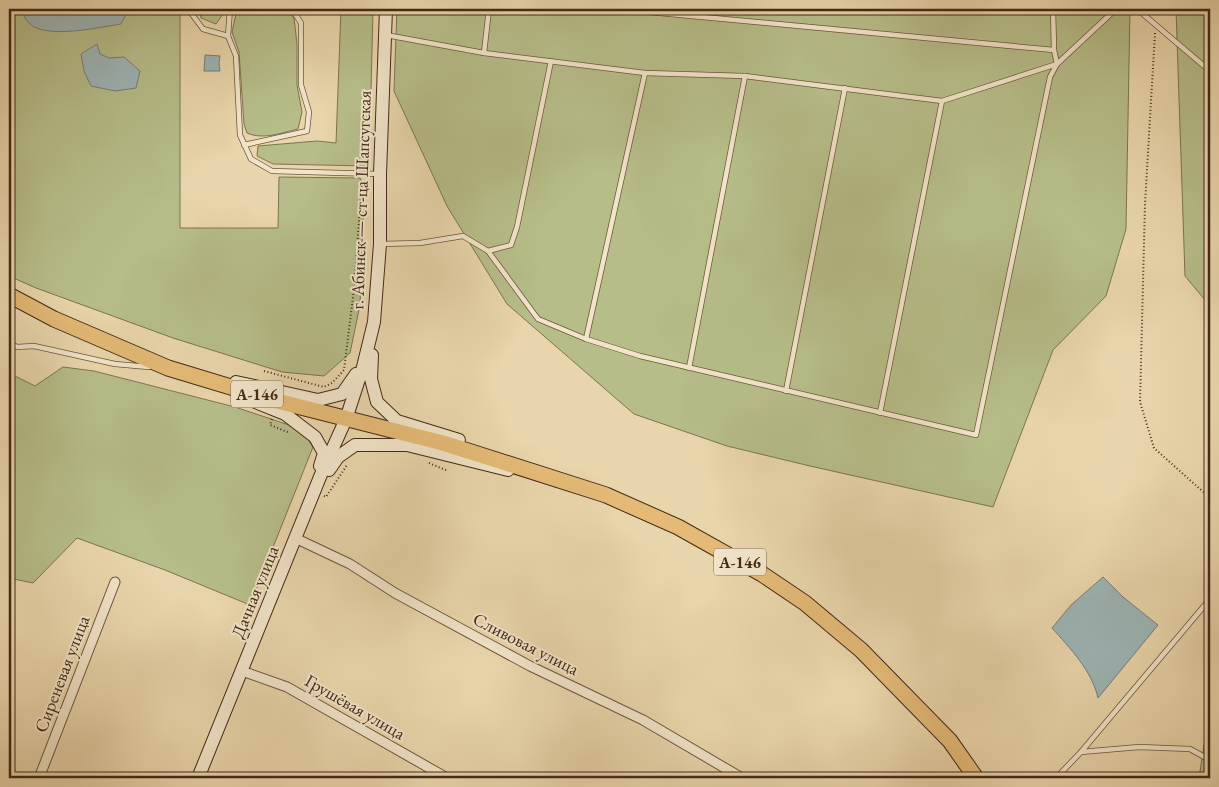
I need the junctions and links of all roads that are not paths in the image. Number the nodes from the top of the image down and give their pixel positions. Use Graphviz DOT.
graph roads {
  1 [pos="191,9"];
  2 [pos="230,9"];
  3 [pos="292,9"];
  4 [pos="386,9"];
  5 [pos="489,9"];
  6 [pos="616,9"];
  7 [pos="1053,9"];
  8 [pos="1116,9"];
  9 [pos="1137,9"];
  10 [pos="385,35"];
  11 [pos="228,36"];
  12 [pos="1054,50"];
  13 [pos="484,53"];
  14 [pos="551,62"];
  15 [pos="1057,64"];
  16 [pos="1210,71"];
  17 [pos="645,73"];
  18 [pos="745,76"];
  19 [pos="845,88"];
  20 [pos="942,101"];
  21 [pos="244,144"];
  22 [pos="380,174"];
  23 [pos="380,244"];
  24 [pos="488,251"];
  25 [pos="9,295"];
  26 [pos="374,322"];
  27 [pos="586,339"];
  28 [pos="9,343"];
  29 [pos="168,368"];
  30 [pos="689,368"];
  31 [pos="786,391"];
  32 [pos="880,413"];
  33 [pos="346,419"];
  34 [pos="314,490"];
  35 [pos="606,495"];
  36 [pos="295,538"];
  37 [pos="115,582"];
  38 [pos="1210,598"];
  39 [pos="242,671"];
  40 [pos="1081,752"];
  41 [pos="1210,760"];
  42 [pos="39,778"];
  43 [pos="198,778"];
  44 [pos="447,778"];
  45 [pos="742,778"];
  46 [pos="976,778"];
  47 [pos="1056,778"];
  1 -- 11 [label="lane"];
  2 -- 11 [label="lane"];
  3 -- 21 [label="lane"];
  4 -- 10 [label="main road, г. Абинск — ст-ца Шапсугская"];
  5 -- 13 [label="lane"];
  6 -- 12 [label="lane"];
  7 -- 12 [label="lane"];
  8 -- 15 [label="lane"];
  9 -- 16 [label="lane"];
  10 -- 13 [label="lane"];
  10 -- 22 [label="main road, г. Абинск — ст-ца Шапсугская"];
  11 -- 21 [label="lane"];
  12 -- 15 [label="lane"];
  13 -- 14 [label="lane"];
  14 -- 17 [label="lane"];
  14 -- 24 [label="lane"];
  15 -- 20 [label="lane"];
  15 -- 32 [label="lane"];
  17 -- 18 [label="lane"];
  17 -- 27 [label="lane"];
  18 -- 19 [label="lane"];
  18 -- 30 [label="lane"];
  19 -- 20 [label="lane"];
  19 -- 31 [label="lane"];
  20 -- 32 [label="lane"];
  21 -- 22 [label="lane"];
  22 -- 23 [label="main road, г. Абинск — ст-ца Шапсугская"];
  23 -- 24 [label="lane"];
  23 -- 26 [label="main road, г. Абинск — ст-ца Шапсугская"];
  24 -- 27 [label="lane"];
  25 -- 29 [label="highway, А-146"];
  26 -- 29 [label="main road"];
  26 -- 33 [label="main road, г. Абинск — ст-ца Шапсугская"];
  26 -- 35 [label="main road"];
  27 -- 30 [label="lane"];
  28 -- 29 [label="lane"];
  29 -- 33 [label="highway, А-146"];
  29 -- 34 [label="main road"];
  30 -- 31 [label="lane"];
  31 -- 32 [label="lane"];
  33 -- 34 [label="main road, Дачная улица"];
  33 -- 35 [label="highway, А-146"];
  34 -- 35 [label="main road"];
  34 -- 36 [label="main road, Дачная улица"];
  35 -- 46 [label="highway, А-146"];
  36 -- 39 [label="main road, Дачная улица"];
  36 -- 45 [label="street, Сливовая улица"];
  37 -- 42 [label="street, Сиреневая улица"];
  38 -- 40 [label="lane"];
  39 -- 43 [label="main road, Дачная улица"];
  39 -- 44 [label="street, Грушёвая улица"];
  40 -- 41 [label="lane"];
  40 -- 47 [label="lane"];
}
